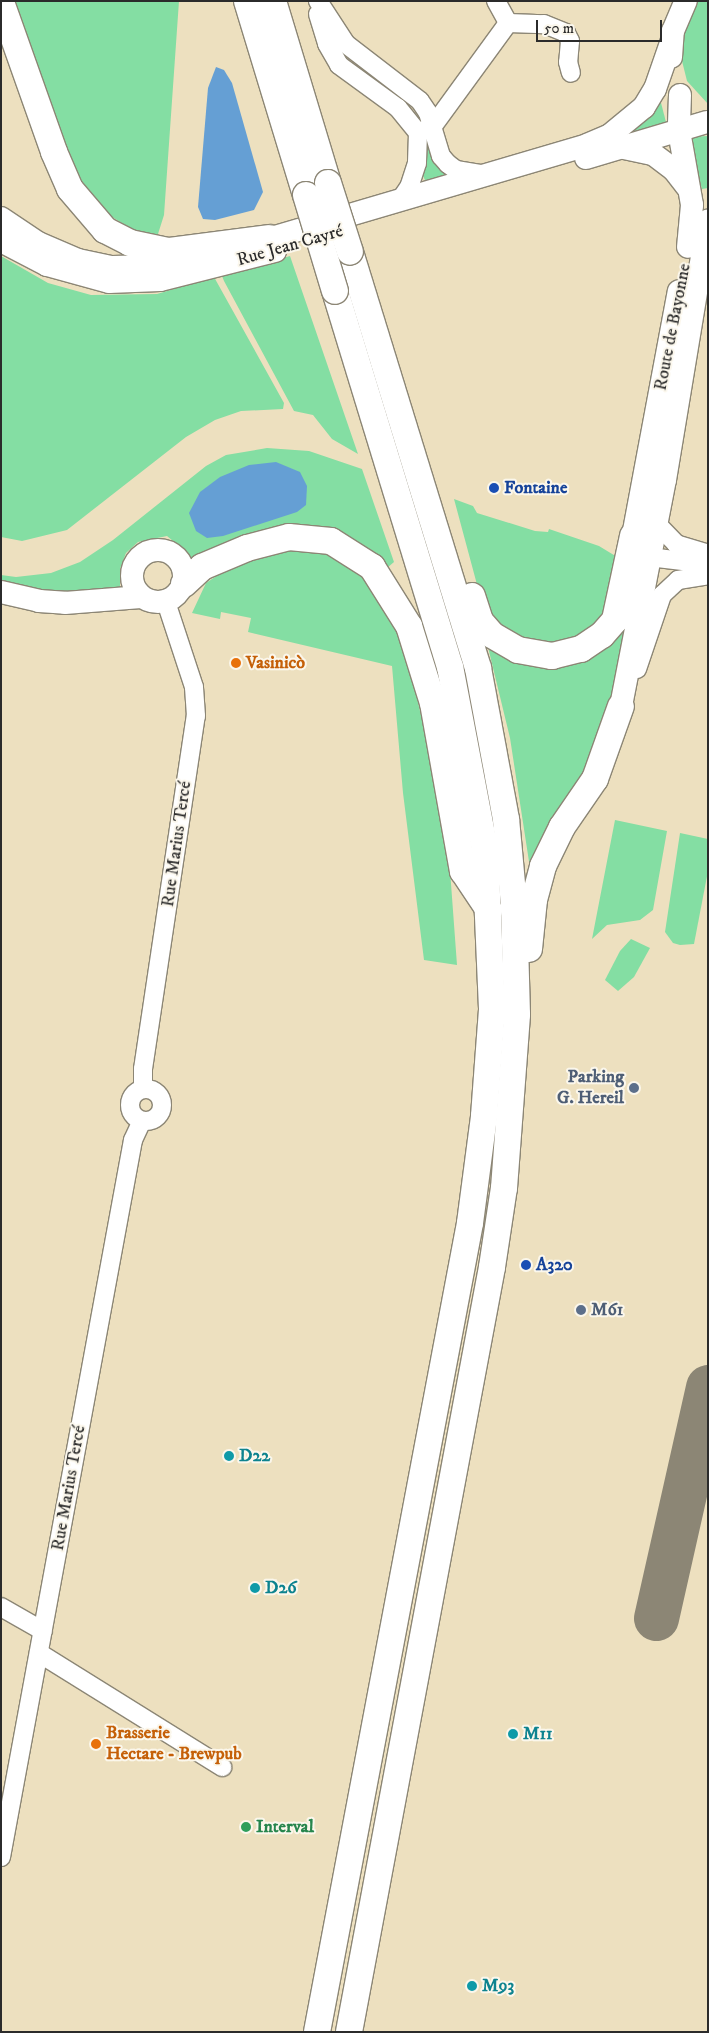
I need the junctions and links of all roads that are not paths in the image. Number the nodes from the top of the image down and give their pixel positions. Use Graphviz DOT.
graph roads {
  1 [pos="229,1"];
  2 [pos="247,1"];
  3 [pos="273,1"];
  4 [pos="316,1"];
  5 [pos="496,1"];
  6 [pos="686,1"];
  7 [pos="1,2"];
  8 [pos="508,23"];
  9 [pos="671,43"];
  10 [pos="571,72"];
  11 [pos="272,84"];
  12 [pos="680,95"];
  13 [pos="708,122"];
  14 [pos="425,130"];
  15 [pos="678,131"];
  16 [pos="618,149"];
  17 [pos="574,156"];
  18 [pos="489,174"];
  19 [pos="691,194"];
  20 [pos="401,199"];
  21 [pos="1,218"];
  22 [pos="708,221"];
  23 [pos="269,238"];
  24 [pos="1,241"];
  25 [pos="655,419"];
  26 [pos="656,523"];
  27 [pos="633,536"];
  28 [pos="444,549"];
  29 [pos="708,554"];
  30 [pos="649,557"];
  31 [pos="708,564"];
  32 [pos="708,575"];
  33 [pos="184,584"];
  34 [pos="1,592"];
  35 [pos="141,597"];
  36 [pos="166,602"];
  37 [pos="621,706"];
  38 [pos="502,907"];
  39 [pos="143,1089"];
  40 [pos="142,1121"];
  41 [pos="504,1188"];
  42 [pos="1,1608"];
  43 [pos="43,1631"];
  44 [pos="39,1653"];
  45 [pos="222,1768"];
  46 [pos="1,1857"];
  47 [pos="317,2032"];
  48 [pos="349,2032"];
  1 -- 11 [label="highway"];
  2 -- 11 [label="highway"];
  3 -- 28 [label="highway, bridge"];
  4 -- 14 [label="street"];
  5 -- 8 [label="street"];
  6 -- 9 [label="main road"];
  7 -- 23 [label="highway"];
  8 -- 10 [label="street"];
  8 -- 14 [label="street"];
  9 -- 12 [label="main road"];
  9 -- 17 [label="main road"];
  11 -- 38 [label="highway, bridge"];
  12 -- 13 [label="main road"];
  12 -- 15 [label="main road, Route de Bayonne"];
  13 -- 15 [label="main road"];
  14 -- 18 [label="street"];
  14 -- 20 [label="street"];
  15 -- 16 [label="main road"];
  15 -- 19 [label="main road, Route de Bayonne"];
  16 -- 17 [label="main road"];
  16 -- 19 [label="main road"];
  17 -- 18 [label="main road, Rue Jean Cayré"];
  17 -- 24 [label="main road, Rue Jean Cayré"];
  18 -- 20 [label="main road, Rue Jean Cayré"];
  19 -- 25 [label="main road, Route de Bayonne"];
  20 -- 23 [label="main road, Rue Jean Cayré"];
  21 -- 23 [label="main road, Rue Jean Cayré"];
  22 -- 26 [label="main road, Route de Bayonne"];
  25 -- 27 [label="main road"];
  25 -- 30 [label="street, Route de Bayonne"];
  26 -- 29 [label="street"];
  26 -- 30 [label="main road, Route de Bayonne"];
  27 -- 28 [label="highway"];
  28 -- 38 [label="highway"];
  30 -- 31 [label="street"];
  30 -- 37 [label="main road, Route de Bayonne"];
  32 -- 37 [label="street"];
  33 -- 35 [label="main road"];
  33 -- 36 [label="main road"];
  33 -- 38 [label="highway"];
  34 -- 35 [label="main road"];
  35 -- 36 [label="main road"];
  36 -- 39 [label="street, Rue Marius Tercé"];
  37 -- 41 [label="highway"];
  38 -- 41 [label="highway"];
  38 -- 47 [label="highway"];
  39 -- 40 [label="street, Rue Marius Tercé"];
  39 -- 40 [label="street"];
  40 -- 43 [label="street, Rue Marius Tercé"];
  41 -- 48 [label="highway"];
  42 -- 43 [label="street"];
  43 -- 44 [label="street, Rue Marius Tercé"];
  44 -- 45 [label="street"];
  44 -- 46 [label="street, Rue Marius Tercé"];
}
